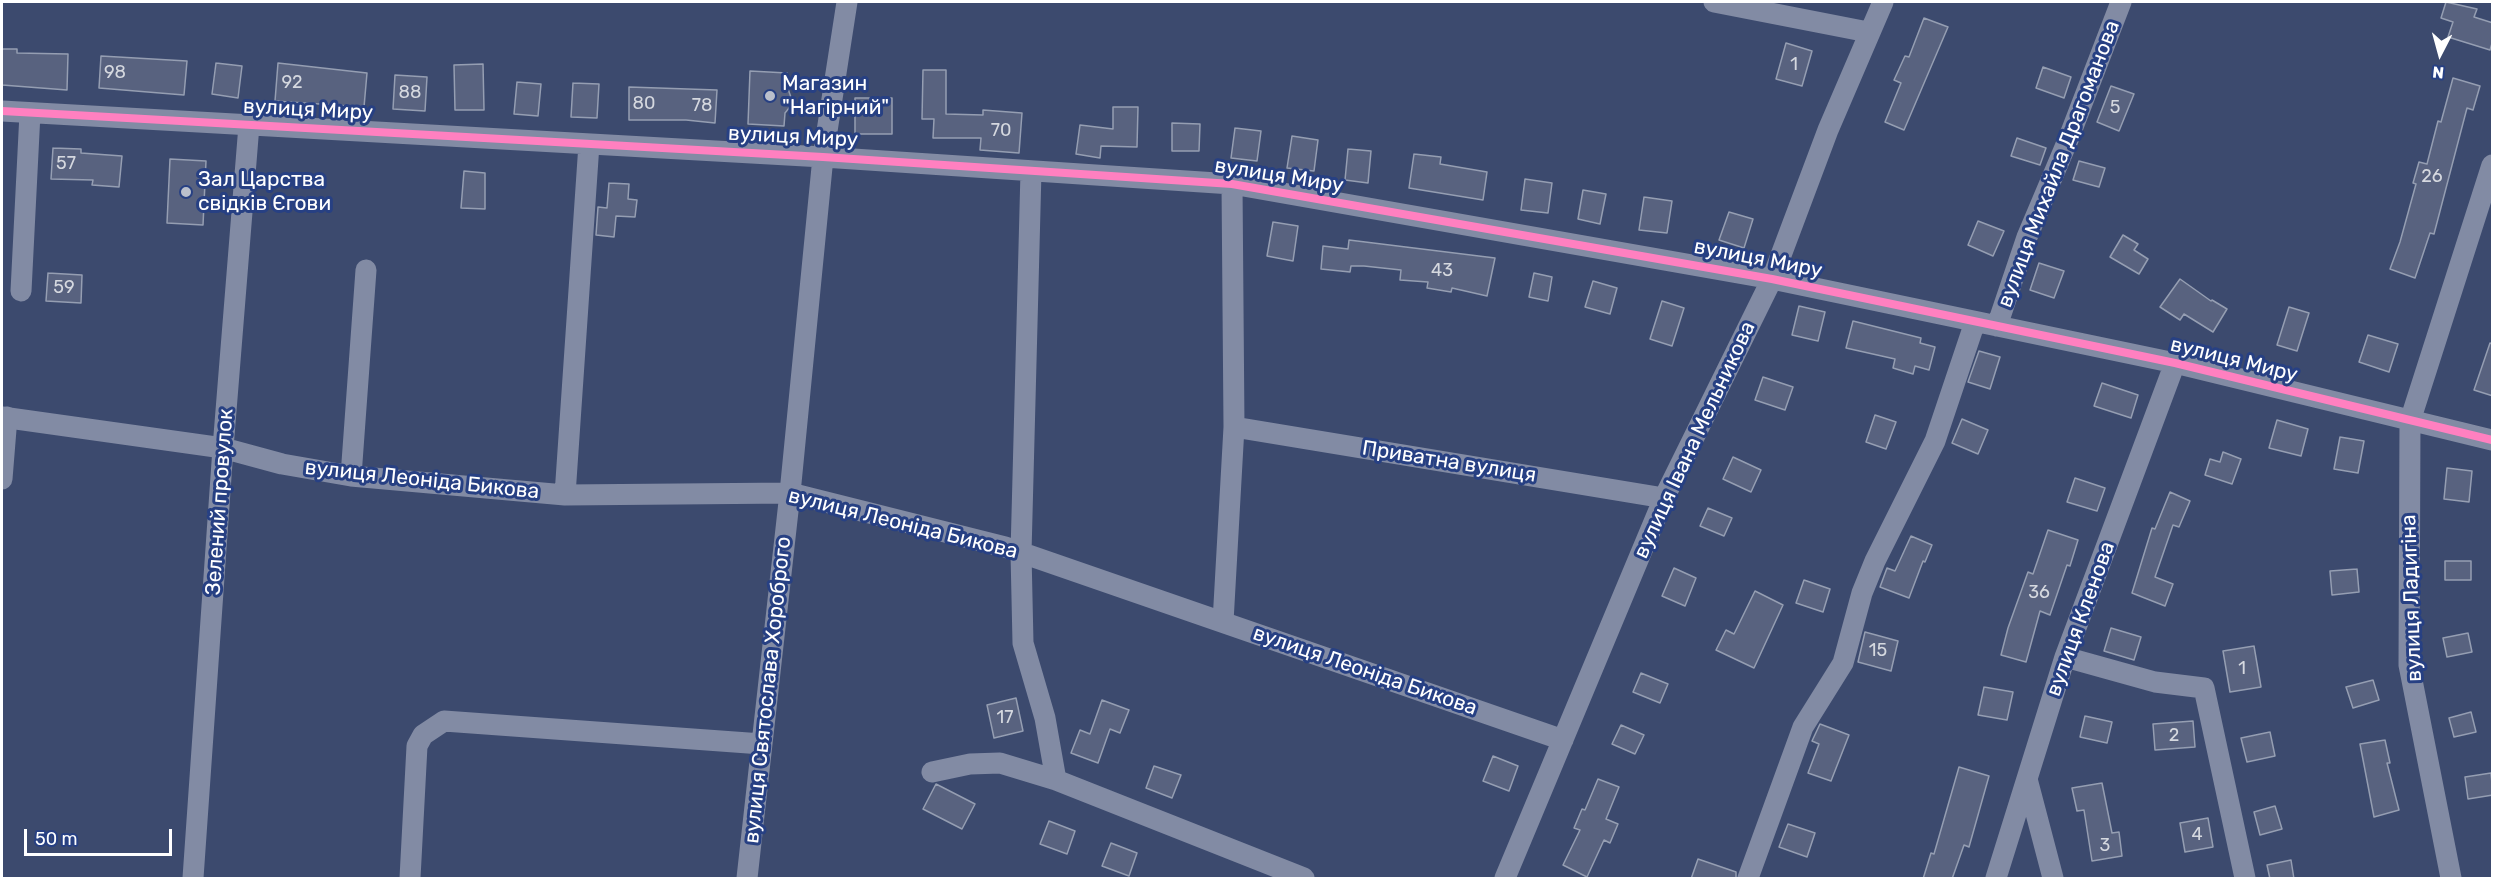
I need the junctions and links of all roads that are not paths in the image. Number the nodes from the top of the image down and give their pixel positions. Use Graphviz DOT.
graph roads {
  1 [pos="847,2"];
  2 [pos="1714,2"];
  3 [pos="1883,2"];
  4 [pos="2121,2"];
  5 [pos="1868,32"];
  6 [pos="2,111"];
  7 [pos="30,113"];
  8 [pos="249,125"];
  9 [pos="589,144"];
  10 [pos="823,157"];
  11 [pos="2493,165"];
  12 [pos="1031,171"];
  13 [pos="1232,184"];
  14 [pos="366,270"];
  15 [pos="1772,279"];
  16 [pos="21,291"];
  17 [pos="1975,322"];
  18 [pos="1997,326"];
  19 [pos="2175,363"];
  20 [pos="4,417"];
  21 [pos="2410,421"];
  22 [pos="1234,427"];
  23 [pos="2493,440"];
  24 [pos="223,448"];
  25 [pos="351,476"];
  26 [pos="2,479"];
  27 [pos="789,493"];
  28 [pos="565,495"];
  29 [pos="1664,498"];
  30 [pos="1021,553"];
  31 [pos="1223,622"];
  32 [pos="2065,657"];
  33 [pos="1563,740"];
  34 [pos="762,744"];
  35 [pos="932,772"];
  36 [pos="2027,778"];
  37 [pos="1056,780"];
  38 [pos="193,879"];
  39 [pos="410,879"];
  40 [pos="747,879"];
  41 [pos="1304,879"];
  42 [pos="1505,879"];
  43 [pos="1748,879"];
  44 [pos="1996,879"];
  45 [pos="2053,879"];
  46 [pos="2245,879"];
  47 [pos="2451,879"];
  1 -- 10 [label="street, вулиця Святослава Хороброго"];
  2 -- 5 [label="street"];
  3 -- 5 [label="street, вулиця Івана Мельникова"];
  4 -- 18 [label="street, вулиця Михайла Драгоманова"];
  5 -- 15 [label="street, вулиця Івана Мельникова"];
  6 -- 7 [label="street, вулиця Миру"];
  7 -- 8 [label="street, вулиця Миру"];
  7 -- 16 [label="street"];
  8 -- 9 [label="street, вулиця Миру"];
  8 -- 24 [label="street, Зелений провулок"];
  9 -- 10 [label="street, вулиця Миру"];
  9 -- 28 [label="street"];
  10 -- 12 [label="street, вулиця Миру"];
  10 -- 27 [label="street, вулиця Святослава Хороброго"];
  11 -- 21 [label="street"];
  12 -- 13 [label="street, вулиця Миру"];
  12 -- 30 [label="street"];
  13 -- 15 [label="street, вулиця Миру"];
  13 -- 22 [label="street"];
  14 -- 25 [label="street"];
  15 -- 17 [label="street, вулиця Миру"];
  15 -- 29 [label="street, вулиця Івана Мельникова"];
  17 -- 18 [label="street, вулиця Миру"];
  17 -- 43 [label="street, вулиця Михайла Драгоманова"];
  18 -- 19 [label="street, вулиця Миру"];
  19 -- 21 [label="street, вулиця Миру"];
  19 -- 32 [label="street, вулиця Кленова"];
  20 -- 24 [label="street, вулиця Леоніда Бикова"];
  20 -- 26 [label="street"];
  21 -- 23 [label="street, вулиця Миру"];
  21 -- 47 [label="street, вулиця Ладигіна"];
  22 -- 29 [label="street, Приватна вулиця"];
  22 -- 31 [label="street"];
  24 -- 25 [label="street, вулиця Леоніда Бикова"];
  24 -- 38 [label="street, Зелений провулок"];
  25 -- 28 [label="street, вулиця Леоніда Бикова"];
  27 -- 28 [label="street, вулиця Леоніда Бикова"];
  27 -- 30 [label="street, вулиця Леоніда Бикова"];
  27 -- 34 [label="street, вулиця Святослава Хороброго"];
  29 -- 33 [label="street, вулиця Івана Мельникова"];
  30 -- 31 [label="street, вулиця Леоніда Бикова"];
  30 -- 37 [label="street"];
  31 -- 33 [label="street, вулиця Леоніда Бикова"];
  32 -- 36 [label="street, вулиця Кленова"];
  32 -- 46 [label="street"];
  33 -- 42 [label="street, вулиця Івана Мельникова"];
  34 -- 39 [label="street"];
  34 -- 40 [label="street, вулиця Святослава Хороброго"];
  35 -- 37 [label="street"];
  36 -- 44 [label="street, вулиця Кленова"];
  36 -- 45 [label="street"];
  37 -- 41 [label="street"];
}
